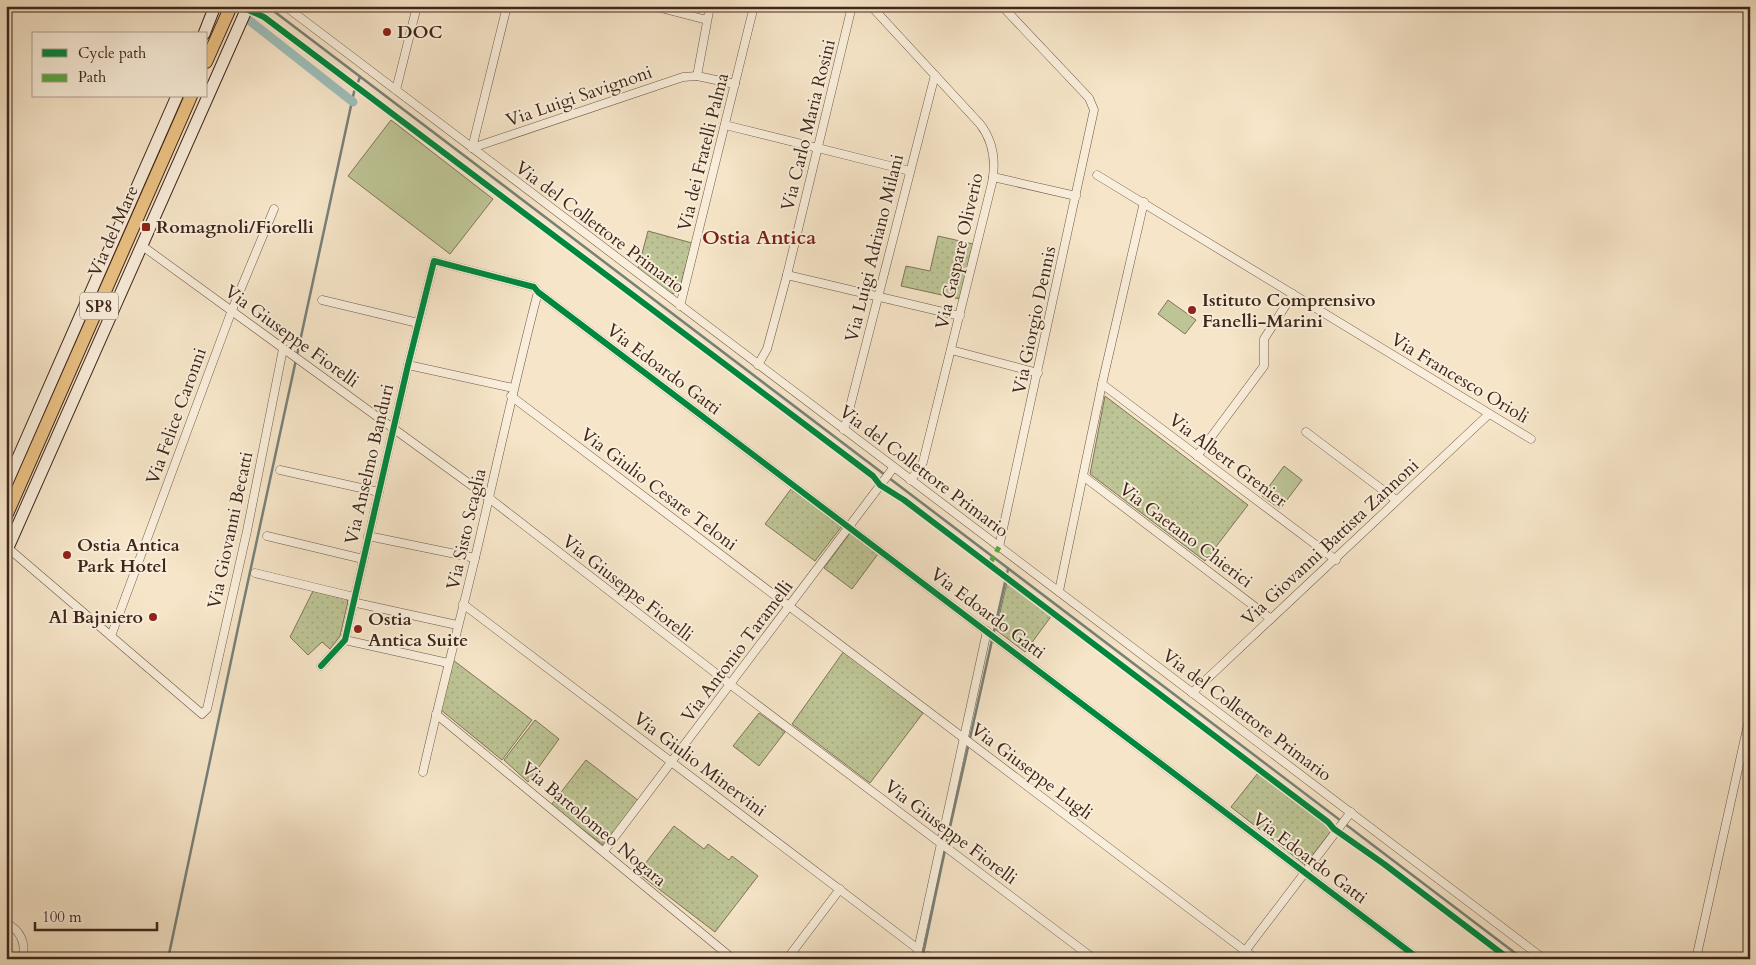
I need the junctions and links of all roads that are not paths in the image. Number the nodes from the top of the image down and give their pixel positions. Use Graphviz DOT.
graph roads {
  1 [pos="215,6"];
  2 [pos="231,6"];
  3 [pos="248,6"];
  4 [pos="285,6"];
  5 [pos="417,6"];
  6 [pos="506,6"];
  7 [pos="653,6"];
  8 [pos="710,6"];
  9 [pos="744,6"];
  10 [pos="852,6"];
  11 [pos="871,6"];
  12 [pos="1002,6"];
  13 [pos="754,8"];
  14 [pos="707,20"];
  15 [pos="205,32"];
  16 [pos="208,58"];
  17 [pos="935,75"];
  18 [pos="696,76"];
  19 [pos="735,84"];
  20 [pos="396,90"];
  21 [pos="208,95"];
  22 [pos="176,98"];
  23 [pos="190,98"];
  24 [pos="207,98"];
  25 [pos="725,124"];
  26 [pos="472,148"];
  27 [pos="818,148"];
  28 [pos="910,171"];
  29 [pos="1097,175"];
  30 [pos="993,177"];
  31 [pos="1076,196"];
  32 [pos="1144,202"];
  33 [pos="274,209"];
  34 [pos="141,245"];
  35 [pos="434,261"];
  36 [pos="787,275"];
  37 [pos="538,292"];
  38 [pos="1293,294"];
  39 [pos="877,297"];
  40 [pos="322,300"];
  41 [pos="680,306"];
  42 [pos="232,310"];
  43 [pos="960,316"];
  44 [pos="418,323"];
  45 [pos="283,349"];
  46 [pos="951,350"];
  47 [pos="408,365"];
  48 [pos="758,365"];
  49 [pos="1038,373"];
  50 [pos="1102,384"];
  51 [pos="512,392"];
  52 [pos="1489,414"];
  53 [pos="394,429"];
  54 [pos="844,430"];
  55 [pos="1306,432"];
  56 [pos="1530,439"];
  57 [pos="1197,456"];
  58 [pos="894,467"];
  59 [pos="280,470"];
  60 [pos="1082,476"];
  61 [pos="910,480"];
  62 [pos="6,485"];
  63 [pos="379,492"];
  64 [pos="489,498"];
  65 [pos="1396,500"];
  66 [pos="6,516"];
  67 [pos="847,528"];
  68 [pos="266,536"];
  69 [pos="368,536"];
  70 [pos="999,547"];
  71 [pos="7,550"];
  72 [pos="475,558"];
  73 [pos="363,559"];
  74 [pos="1336,560"];
  75 [pos="255,573"];
  76 [pos="1059,591"];
  77 [pos="353,600"];
  78 [pos="463,604"];
  79 [pos="789,606"];
  80 [pos="1271,619"];
  81 [pos="457,625"];
  82 [pos="987,631"];
  83 [pos="110,636"];
  84 [pos="345,640"];
  85 [pos="448,663"];
  86 [pos="321,666"];
  87 [pos="731,685"];
  88 [pos="1192,693"];
  89 [pos="436,714"];
  90 [pos="1750,714"];
  91 [pos="964,739"];
  92 [pos="673,762"];
  93 [pos="423,772"];
  94 [pos="1350,812"];
  95 [pos="942,844"];
  96 [pos="604,851"];
  97 [pos="1304,873"];
  98 [pos="840,889"];
  99 [pos="6,923"];
  100 [pos="918,949"];
  101 [pos="1246,951"];
  102 [pos="22,959"];
  103 [pos="732,959"];
  104 [pos="787,959"];
  105 [pos="916,959"];
  106 [pos="1094,959"];
  107 [pos="1240,959"];
  108 [pos="1256,959"];
  109 [pos="1418,959"];
  110 [pos="1544,959"];
  111 [pos="1696,959"];
  1 -- 15 [label="main road"];
  2 -- 16 [label="main road"];
  3 -- 21 [label="main road"];
  4 -- 20 [label="street, Via del Collettore Primario"];
  5 -- 20 [label="street"];
  6 -- 26 [label="street"];
  7 -- 14 [label="street"];
  8 -- 14 [label="street"];
  9 -- 13 [label="street"];
  10 -- 27 [label="street, Via Carlo Maria Rosini"];
  11 -- 17 [label="street, Via Gaspare Oliverio"];
  12 -- 31 [label="street, Via Giorgio Dennis"];
  13 -- 19 [label="street, Via dei Fratelli Palma"];
  14 -- 18 [label="street"];
  17 -- 28 [label="street, Via Luigi Adriano Milani"];
  17 -- 30 [label="street, Via Gaspare Oliverio"];
  18 -- 19 [label="street"];
  18 -- 26 [label="street, Via Luigi Savignoni"];
  19 -- 25 [label="street, Via dei Fratelli Palma"];
  20 -- 26 [label="street, Via del Collettore Primario"];
  22 -- 62 [label="main road"];
  23 -- 66 [label="main road, Via del Mare / SP8"];
  24 -- 34 [label="main road"];
  25 -- 27 [label="street"];
  25 -- 41 [label="street, Via dei Fratelli Palma"];
  26 -- 41 [label="street, Via del Collettore Primario"];
  27 -- 28 [label="street"];
  27 -- 36 [label="street, Via Carlo Maria Rosini"];
  28 -- 39 [label="street, Via Luigi Adriano Milani"];
  29 -- 32 [label="street, Via Francesco Orioli"];
  30 -- 31 [label="street"];
  30 -- 43 [label="street, Via Gaspare Oliverio"];
  31 -- 49 [label="street, Via Giorgio Dennis"];
  32 -- 38 [label="street, Via Francesco Orioli"];
  32 -- 50 [label="street"];
  33 -- 42 [label="street, Via Felice Caronni"];
  34 -- 42 [label="street, Via Giuseppe Fiorelli"];
  34 -- 71 [label="main road"];
  35 -- 37 [label="street, Via Edoardo Gatti"];
  35 -- 44 [label="street, Via Anselmo Banduri"];
  36 -- 39 [label="street"];
  36 -- 48 [label="street, Via Carlo Maria Rosini"];
  37 -- 51 [label="street, Via Sisto Scaglia"];
  37 -- 67 [label="street, Via Edoardo Gatti"];
  38 -- 52 [label="street, Via Francesco Orioli"];
  38 -- 57 [label="street"];
  39 -- 43 [label="street"];
  39 -- 54 [label="street, Via Luigi Adriano Milani"];
  40 -- 44 [label="street"];
  41 -- 48 [label="street, Via del Collettore Primario"];
  42 -- 45 [label="street, Via Giuseppe Fiorelli"];
  42 -- 83 [label="street, Via Felice Caronni"];
  43 -- 46 [label="street, Via Gaspare Oliverio"];
  44 -- 47 [label="street, Via Anselmo Banduri"];
  45 -- 53 [label="street, Via Giuseppe Fiorelli"];
  45 -- 83 [label="street, Via Giovanni Becatti"];
  46 -- 49 [label="street"];
  46 -- 61 [label="street, Via Gaspare Oliverio"];
  47 -- 51 [label="street"];
  47 -- 53 [label="street, Via Anselmo Banduri"];
  48 -- 54 [label="street, Via del Collettore Primario"];
  49 -- 70 [label="street, Via Giorgio Dennis"];
  50 -- 57 [label="street, Via Albert Grenier"];
  50 -- 60 [label="street"];
  51 -- 64 [label="street, Via Sisto Scaglia"];
  51 -- 79 [label="street, Via Giulio Cesare Teloni"];
  52 -- 56 [label="street, Via Francesco Orioli"];
  52 -- 65 [label="street, Via Giovanni Battista Zannoni"];
  53 -- 63 [label="street, Via Anselmo Banduri"];
  53 -- 64 [label="street, Via Giuseppe Fiorelli"];
  54 -- 58 [label="street, Via del Collettore Primario"];
  55 -- 65 [label="street"];
  57 -- 74 [label="street, Via Albert Grenier"];
  58 -- 61 [label="street, Via del Collettore Primario"];
  58 -- 67 [label="street, Via Antonio Taramelli"];
  59 -- 63 [label="street, Via Anselmo Banduri"];
  60 -- 76 [label="street"];
  60 -- 80 [label="street, Via Gaetano Chierici"];
  61 -- 70 [label="street, Via del Collettore Primario"];
  63 -- 69 [label="street, Via Anselmo Banduri"];
  64 -- 72 [label="street, Via Sisto Scaglia"];
  64 -- 87 [label="street, Via Giuseppe Fiorelli"];
  65 -- 74 [label="street, Via Giovanni Battista Zannoni"];
  67 -- 79 [label="street, Via Antonio Taramelli"];
  67 -- 82 [label="street, Via Edoardo Gatti"];
  68 -- 73 [label="street"];
  69 -- 72 [label="street"];
  69 -- 73 [label="street, Via Anselmo Banduri"];
  70 -- 76 [label="street, Via del Collettore Primario"];
  71 -- 83 [label="street"];
  72 -- 78 [label="street, Via Sisto Scaglia"];
  73 -- 77 [label="street, Via Anselmo Banduri"];
  74 -- 80 [label="street, Via Giovanni Battista Zannoni"];
  75 -- 77 [label="street"];
  76 -- 88 [label="street, Via del Collettore Primario"];
  77 -- 81 [label="street"];
  77 -- 84 [label="street, Via Anselmo Banduri"];
  78 -- 81 [label="street, Via Sisto Scaglia"];
  78 -- 92 [label="street, Via Giulio Minervini"];
  79 -- 87 [label="street, Via Antonio Taramelli"];
  79 -- 91 [label="street, Via Giuseppe Lugli"];
  80 -- 88 [label="street, Via Giovanni Battista Zannoni"];
  81 -- 85 [label="street, Via Sisto Scaglia"];
  82 -- 91 [label="street"];
  82 -- 97 [label="street, Via Edoardo Gatti"];
  84 -- 85 [label="street"];
  84 -- 86 [label="street"];
  85 -- 89 [label="street, Via Sisto Scaglia"];
  87 -- 92 [label="street, Via Antonio Taramelli"];
  87 -- 95 [label="street, Via Giuseppe Fiorelli"];
  88 -- 94 [label="street, Via del Collettore Primario"];
  89 -- 93 [label="street, Via Sisto Scaglia"];
  89 -- 96 [label="street, Via Bartolomeo Nogara"];
  90 -- 111 [label="street"];
  91 -- 95 [label="street"];
  91 -- 101 [label="street, Via Giuseppe Lugli"];
  92 -- 96 [label="street, Via Antonio Taramelli"];
  92 -- 98 [label="street, Via Giulio Minervini"];
  94 -- 97 [label="street"];
  94 -- 110 [label="street, Via del Collettore Primario"];
  95 -- 100 [label="street"];
  95 -- 106 [label="street, Via Giuseppe Fiorelli"];
  96 -- 103 [label="street, Via Bartolomeo Nogara"];
  97 -- 101 [label="street"];
  97 -- 109 [label="street, Via Edoardo Gatti"];
  98 -- 100 [label="street, Via Giulio Minervini"];
  98 -- 104 [label="street"];
  99 -- 102 [label="street"];
  100 -- 105 [label="street"];
  101 -- 107 [label="street"];
  101 -- 108 [label="street, Via Giuseppe Lugli"];
}
